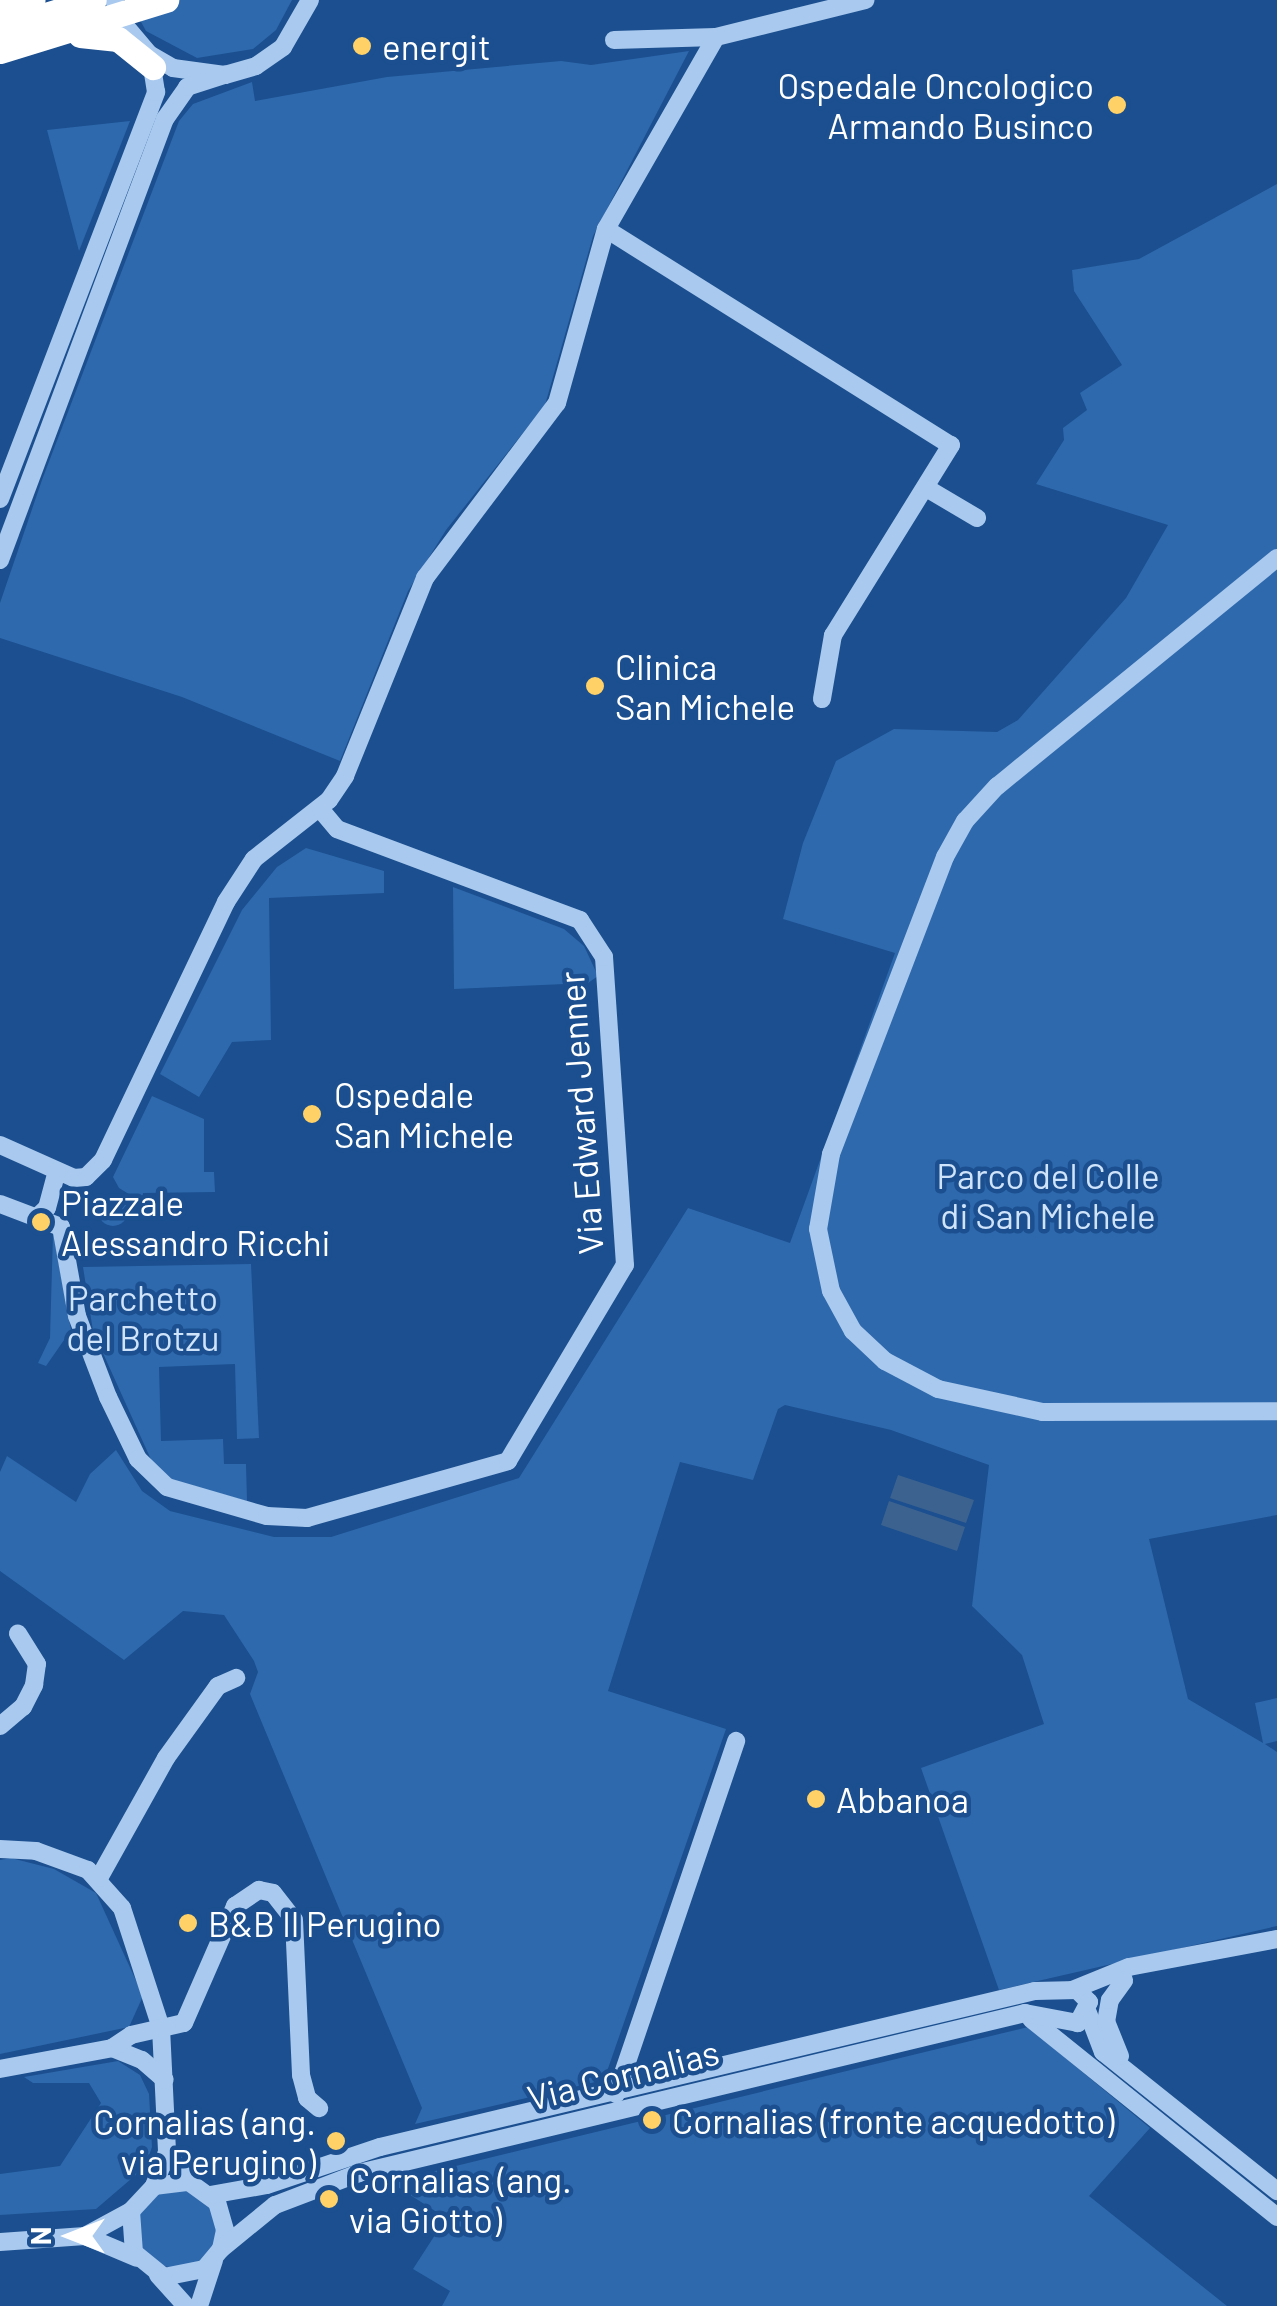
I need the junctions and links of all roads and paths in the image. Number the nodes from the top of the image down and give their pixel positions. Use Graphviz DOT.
graph roads {
  1 [pos="32,0"];
  2 [pos="94,0"];
  3 [pos="166,0"];
  4 [pos="310,0"];
  5 [pos="865,0"];
  6 [pos="0,10"];
  7 [pos="118,11"];
  8 [pos="0,29"];
  9 [pos="80,35"];
  10 [pos="716,37"];
  11 [pos="614,40"];
  12 [pos="0,51"];
  13 [pos="151,60"];
  14 [pos="0,62"];
  15 [pos="225,75"];
  16 [pos="606,229"];
  17 [pos="928,489"];
  18 [pos="0,498"];
  19 [pos="976,518"];
  20 [pos="1277,558"];
  21 [pos="0,560"];
  22 [pos="822,699"];
  23 [pos="320,810"];
  24 [pos="0,1146"];
  25 [pos="57,1172"];
  26 [pos="0,1204"];
  27 [pos="35,1219"];
  28 [pos="1277,1410"];
  29 [pos="18,1633"];
  30 [pos="236,1678"];
  31 [pos="0,1726"];
  32 [pos="736,1740"];
  33 [pos="0,1849"];
  34 [pos="99,1878"];
  35 [pos="1274,1940"];
  36 [pos="1277,1958"];
  37 [pos="1116,1976"];
  38 [pos="1067,1991"];
  39 [pos="1035,1992"];
  40 [pos="1089,2010"];
  41 [pos="1021,2014"];
  42 [pos="1060,2019"];
  43 [pos="161,2028"];
  44 [pos="1063,2040"];
  45 [pos="112,2048"];
  46 [pos="0,2069"];
  47 [pos="1132,2072"];
  48 [pos="165,2080"];
  49 [pos="616,2094"];
  50 [pos="318,2108"];
  51 [pos="166,2152"];
  52 [pos="190,2182"];
  53 [pos="154,2186"];
  54 [pos="1277,2191"];
  55 [pos="210,2194"];
  56 [pos="131,2212"];
  57 [pos="1277,2216"];
  58 [pos="86,2236"];
  59 [pos="0,2242"];
  60 [pos="217,2254"];
  61 [pos="137,2258"];
  62 [pos="158,2274"];
  63 [pos="186,2306"];
  64 [pos="199,2306"];
  1 -- 6 [label="highway"];
  2 -- 8 [label="highway"];
  3 -- 12 [label="highway, bridge"];
  4 -- 15 [label="street"];
  5 -- 10 [label="street"];
  7 -- 9 [label="highway"];
  7 -- 13 [label="street"];
  9 -- 13 [label="highway"];
  9 -- 14 [label="highway"];
  10 -- 11 [label="street"];
  10 -- 16 [label="street"];
  13 -- 15 [label="street"];
  13 -- 18 [label="street"];
  15 -- 21 [label="street"];
  16 -- 17 [label="street"];
  16 -- 23 [label="street"];
  17 -- 19 [label="street"];
  17 -- 22 [label="street"];
  20 -- 28 [label="street"];
  23 -- 25 [label="street"];
  23 -- 27 [label="street, Via Edward Jenner"];
  24 -- 25 [label="street"];
  25 -- 27 [label="street"];
  26 -- 27 [label="street"];
  29 -- 31 [label="street"];
  30 -- 34 [label="street"];
  32 -- 49 [label="street"];
  33 -- 34 [label="street"];
  34 -- 43 [label="street"];
  35 -- 36 [label="street"];
  35 -- 37 [label="street, Via Cornalias"];
  37 -- 38 [label="street, Via Cornalias"];
  37 -- 39 [label="street"];
  37 -- 40 [label="street, Via Cornalias"];
  37 -- 47 [label="street"];
  38 -- 39 [label="street, Via Cornalias"];
  38 -- 40 [label="street"];
  38 -- 42 [label="street"];
  39 -- 49 [label="street, Via Cornalias"];
  40 -- 42 [label="street"];
  40 -- 47 [label="street"];
  41 -- 42 [label="street, Via Cornalias"];
  41 -- 44 [label="street"];
  41 -- 60 [label="street, Via Cornalias"];
  42 -- 44 [label="street"];
  43 -- 45 [label="street"];
  43 -- 48 [label="street"];
  43 -- 50 [label="street"];
  44 -- 57 [label="street"];
  45 -- 46 [label="street"];
  45 -- 48 [label="street"];
  47 -- 54 [label="street"];
  48 -- 51 [label="street"];
  49 -- 55 [label="street, Via Cornalias"];
  51 -- 52 [label="street"];
  51 -- 53 [label="street"];
  52 -- 53 [label="street"];
  52 -- 55 [label="street"];
  53 -- 56 [label="street"];
  55 -- 60 [label="street"];
  56 -- 58 [label="street"];
  56 -- 61 [label="street"];
  58 -- 59 [label="street"];
  58 -- 61 [label="street"];
  60 -- 62 [label="street"];
  60 -- 64 [label="street"];
  61 -- 62 [label="street"];
  62 -- 63 [label="street"];
}
